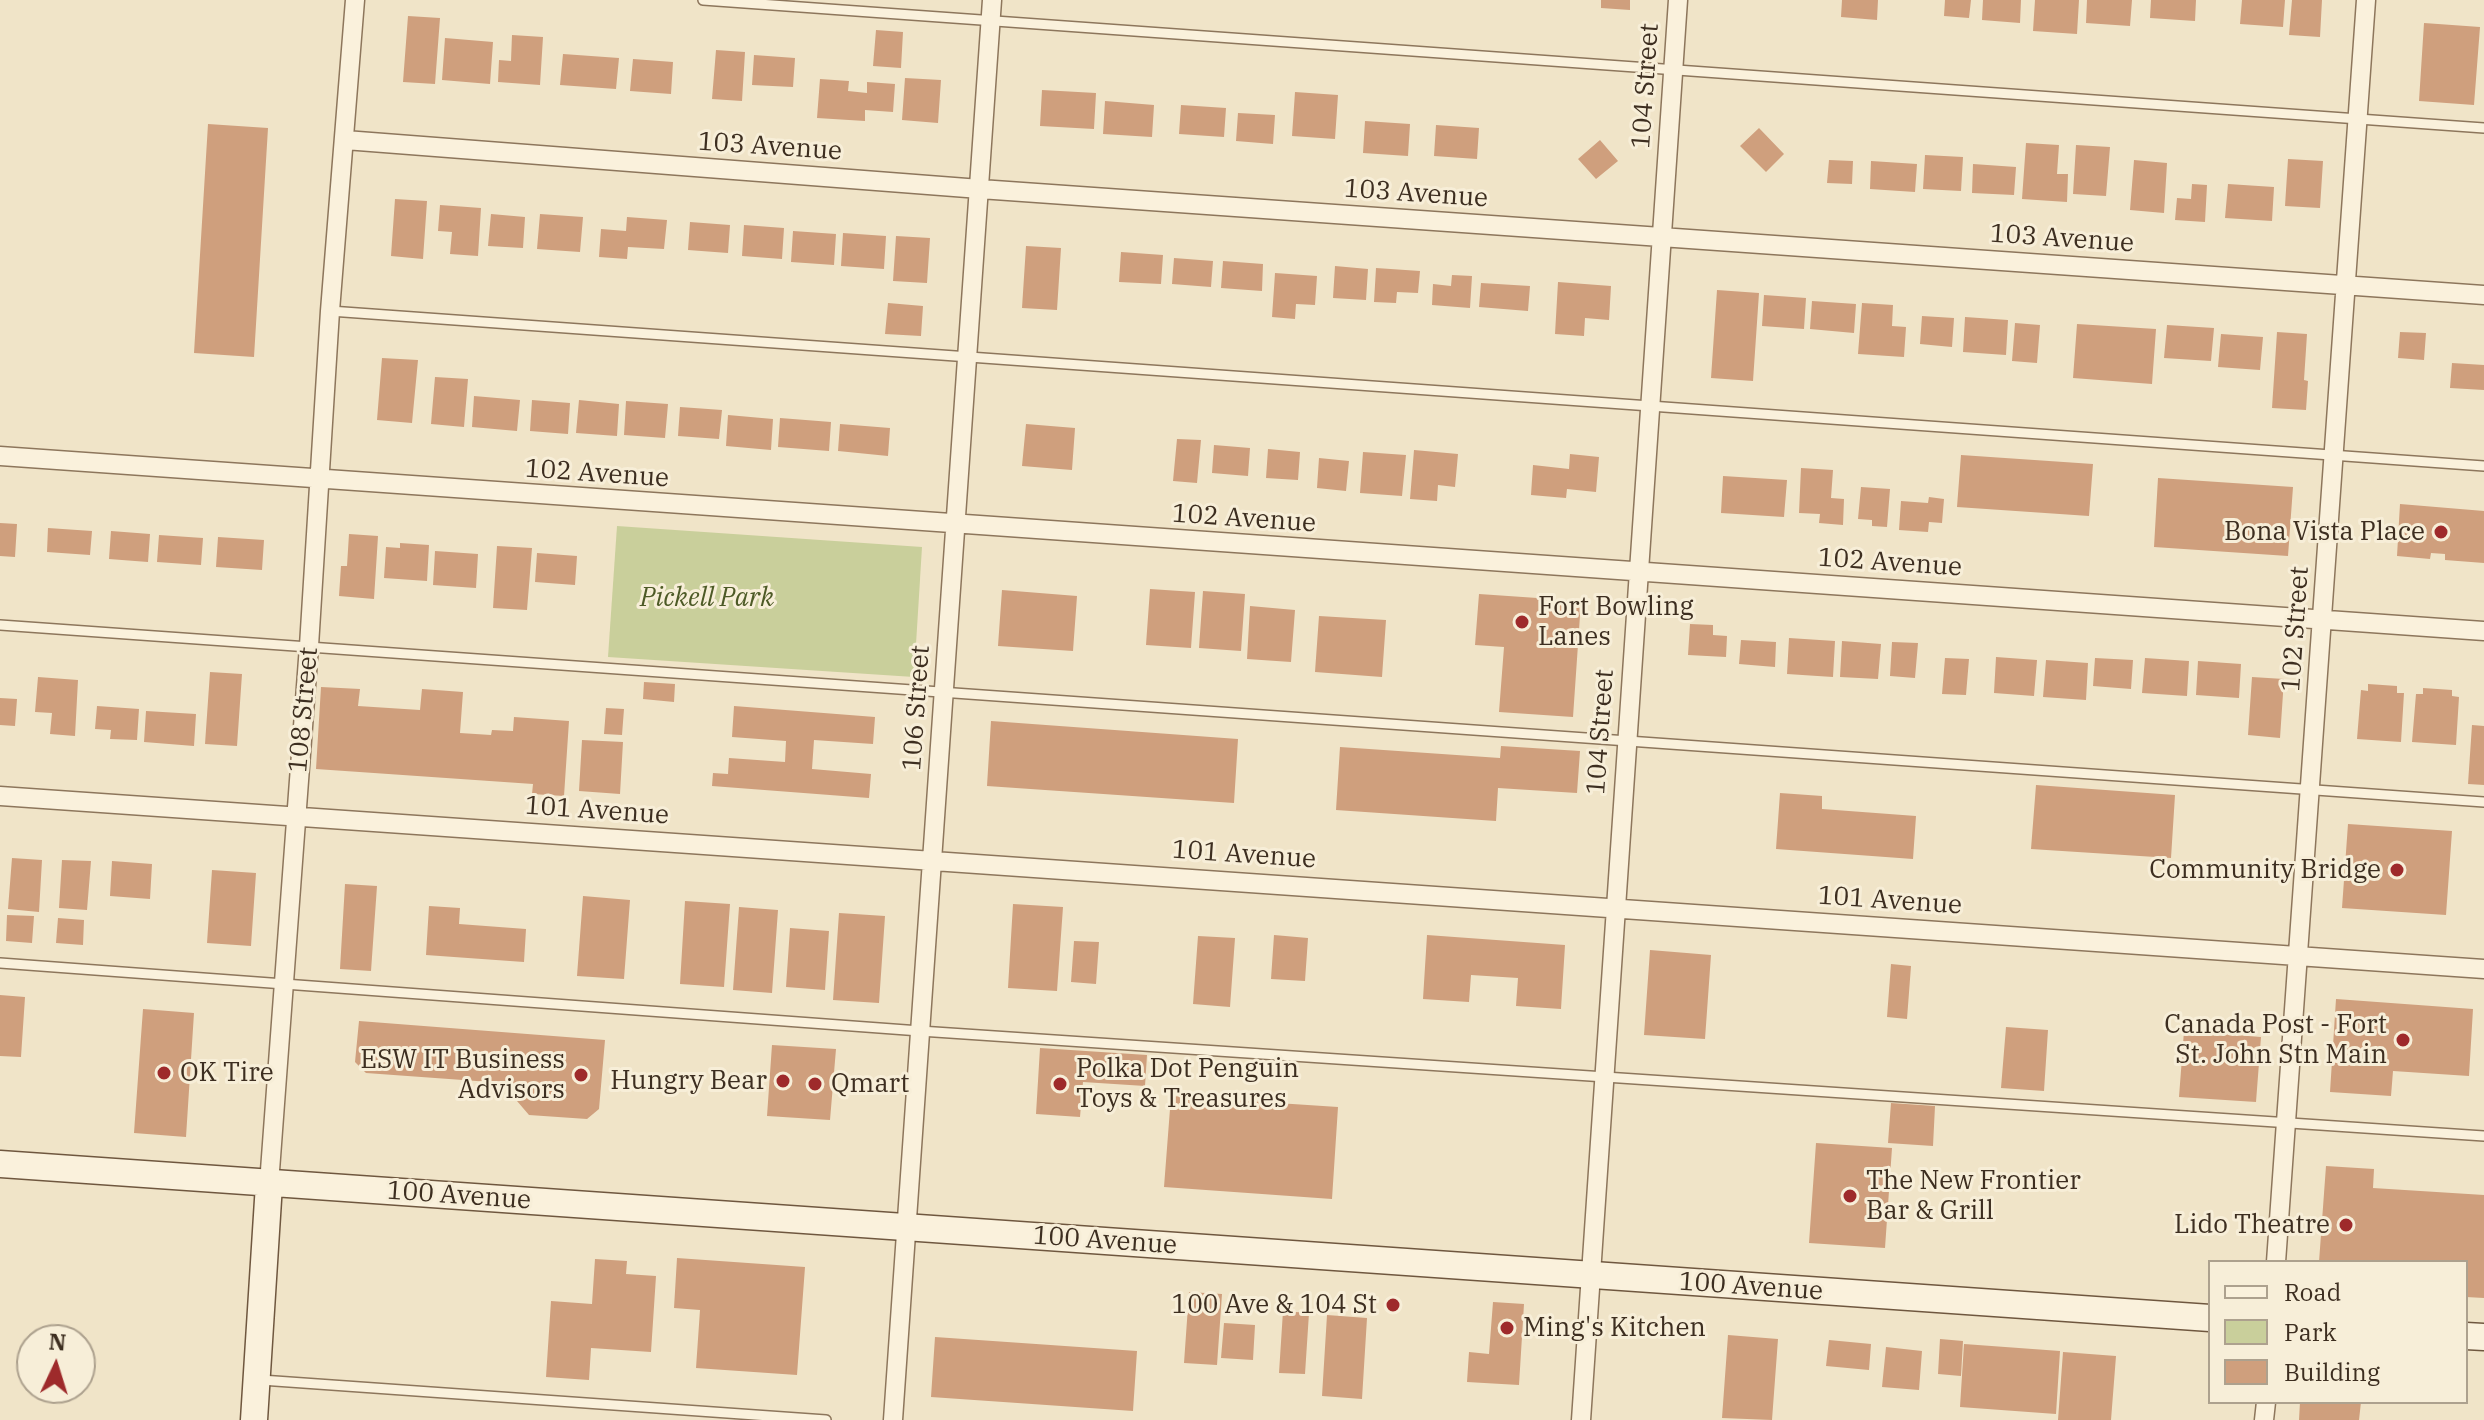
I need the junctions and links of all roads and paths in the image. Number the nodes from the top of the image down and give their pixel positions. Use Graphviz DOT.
graph roads {
  1 [pos="355,0"];
  2 [pos="703,0"];
  3 [pos="992,0"];
  4 [pos="1678,0"];
  5 [pos="2366,0"];
  6 [pos="991,21"];
  7 [pos="1673,71"];
  8 [pos="2358,119"];
  9 [pos="2484,128"];
  10 [pos="345,140"];
  11 [pos="980,189"];
  12 [pos="1661,237"];
  13 [pos="2346,285"];
  14 [pos="2484,295"];
  15 [pos="330,311"];
  16 [pos="968,356"];
  17 [pos="1649,406"];
  18 [pos="2335,455"];
  19 [pos="0,456"];
  20 [pos="2484,466"];
  21 [pos="320,480"];
  22 [pos="955,525"];
  23 [pos="1637,571"];
  24 [pos="2323,620"];
  25 [pos="0,625"];
  26 [pos="2484,631"];
  27 [pos="309,646"];
  28 [pos="944,691"];
  29 [pos="1626,741"];
  30 [pos="2311,790"];
  31 [pos="0,796"];
  32 [pos="2484,802"];
  33 [pos="295,817"];
  34 [pos="933,860"];
  35 [pos="1615,907"];
  36 [pos="2298,956"];
  37 [pos="0,963"];
  38 [pos="2484,969"];
  39 [pos="283,984"];
  40 [pos="920,1031"];
  41 [pos="1603,1076"];
  42 [pos="2285,1123"];
  43 [pos="2484,1136"];
  44 [pos="0,1164"];
  45 [pos="269,1184"];
  46 [pos="907,1228"];
  47 [pos="2276,1260"];
  48 [pos="1591,1276"];
  49 [pos="2208,1318"];
  50 [pos="257,1380"];
  51 [pos="254,1420"];
  52 [pos="826,1420"];
  53 [pos="893,1420"];
  54 [pos="1581,1420"];
  1 -- 10 [label="street, 108 Street"];
  2 -- 6 [label="lane"];
  3 -- 6 [label="street, 106 Street"];
  4 -- 7 [label="street, 104 Street"];
  5 -- 8 [label="street, 102 Street"];
  6 -- 7 [label="lane"];
  6 -- 11 [label="street, 106 Street"];
  7 -- 8 [label="lane"];
  7 -- 12 [label="street, 104 Street"];
  8 -- 9 [label="lane"];
  8 -- 13 [label="street, 102 Street"];
  10 -- 11 [label="street, 103 Avenue"];
  10 -- 15 [label="street, 108 Street"];
  11 -- 12 [label="street, 103 Avenue"];
  11 -- 16 [label="street, 106 Street"];
  12 -- 13 [label="street, 103 Avenue"];
  12 -- 17 [label="street, 104 Street"];
  13 -- 14 [label="street, 103 Avenue"];
  13 -- 18 [label="street, 102 Street"];
  15 -- 16 [label="lane"];
  15 -- 21 [label="street, 108 Street"];
  16 -- 17 [label="lane"];
  16 -- 22 [label="street, 106 Street"];
  17 -- 18 [label="lane"];
  17 -- 23 [label="street, 104 Street"];
  18 -- 20 [label="lane"];
  18 -- 24 [label="street, 102 Street"];
  19 -- 21 [label="street, 102 Avenue"];
  21 -- 22 [label="street, 102 Avenue"];
  21 -- 27 [label="street, 108 Street"];
  22 -- 23 [label="street, 102 Avenue"];
  22 -- 28 [label="street, 106 Street"];
  23 -- 24 [label="street, 102 Avenue"];
  23 -- 29 [label="street, 104 Street"];
  24 -- 26 [label="street, 102 Avenue"];
  24 -- 30 [label="street, 102 Street"];
  25 -- 27 [label="lane"];
  27 -- 28 [label="lane"];
  27 -- 33 [label="street, 108 Street"];
  28 -- 29 [label="lane"];
  28 -- 34 [label="street, 106 Street"];
  29 -- 30 [label="lane"];
  29 -- 35 [label="street, 104 Street"];
  30 -- 32 [label="lane"];
  30 -- 36 [label="street, 102 Street"];
  31 -- 33 [label="street, 101 Avenue"];
  33 -- 34 [label="street, 101 Avenue"];
  33 -- 39 [label="street, 108 Street"];
  34 -- 35 [label="street, 101 Avenue"];
  34 -- 40 [label="street, 106 Street"];
  35 -- 36 [label="street, 101 Avenue"];
  35 -- 41 [label="street, 104 Street"];
  36 -- 38 [label="street, 101 Avenue"];
  36 -- 42 [label="street, 102 Street"];
  37 -- 39 [label="lane"];
  39 -- 40 [label="lane"];
  39 -- 45 [label="street, 108 Street"];
  40 -- 41 [label="lane"];
  40 -- 46 [label="street, 106 Street"];
  41 -- 42 [label="lane"];
  41 -- 48 [label="street, 104 Street"];
  42 -- 43 [label="lane"];
  42 -- 47 [label="street, 102 Street"];
  44 -- 45 [label="main road, 100 Avenue"];
  45 -- 46 [label="main road, 100 Avenue"];
  45 -- 50 [label="main road, 108 Street"];
  46 -- 48 [label="main road, 100 Avenue"];
  46 -- 53 [label="street, 106 Street"];
  48 -- 49 [label="main road, 100 Avenue"];
  48 -- 54 [label="street, 104 Street"];
  50 -- 51 [label="main road, 108 Street"];
  50 -- 52 [label="lane"];
}
